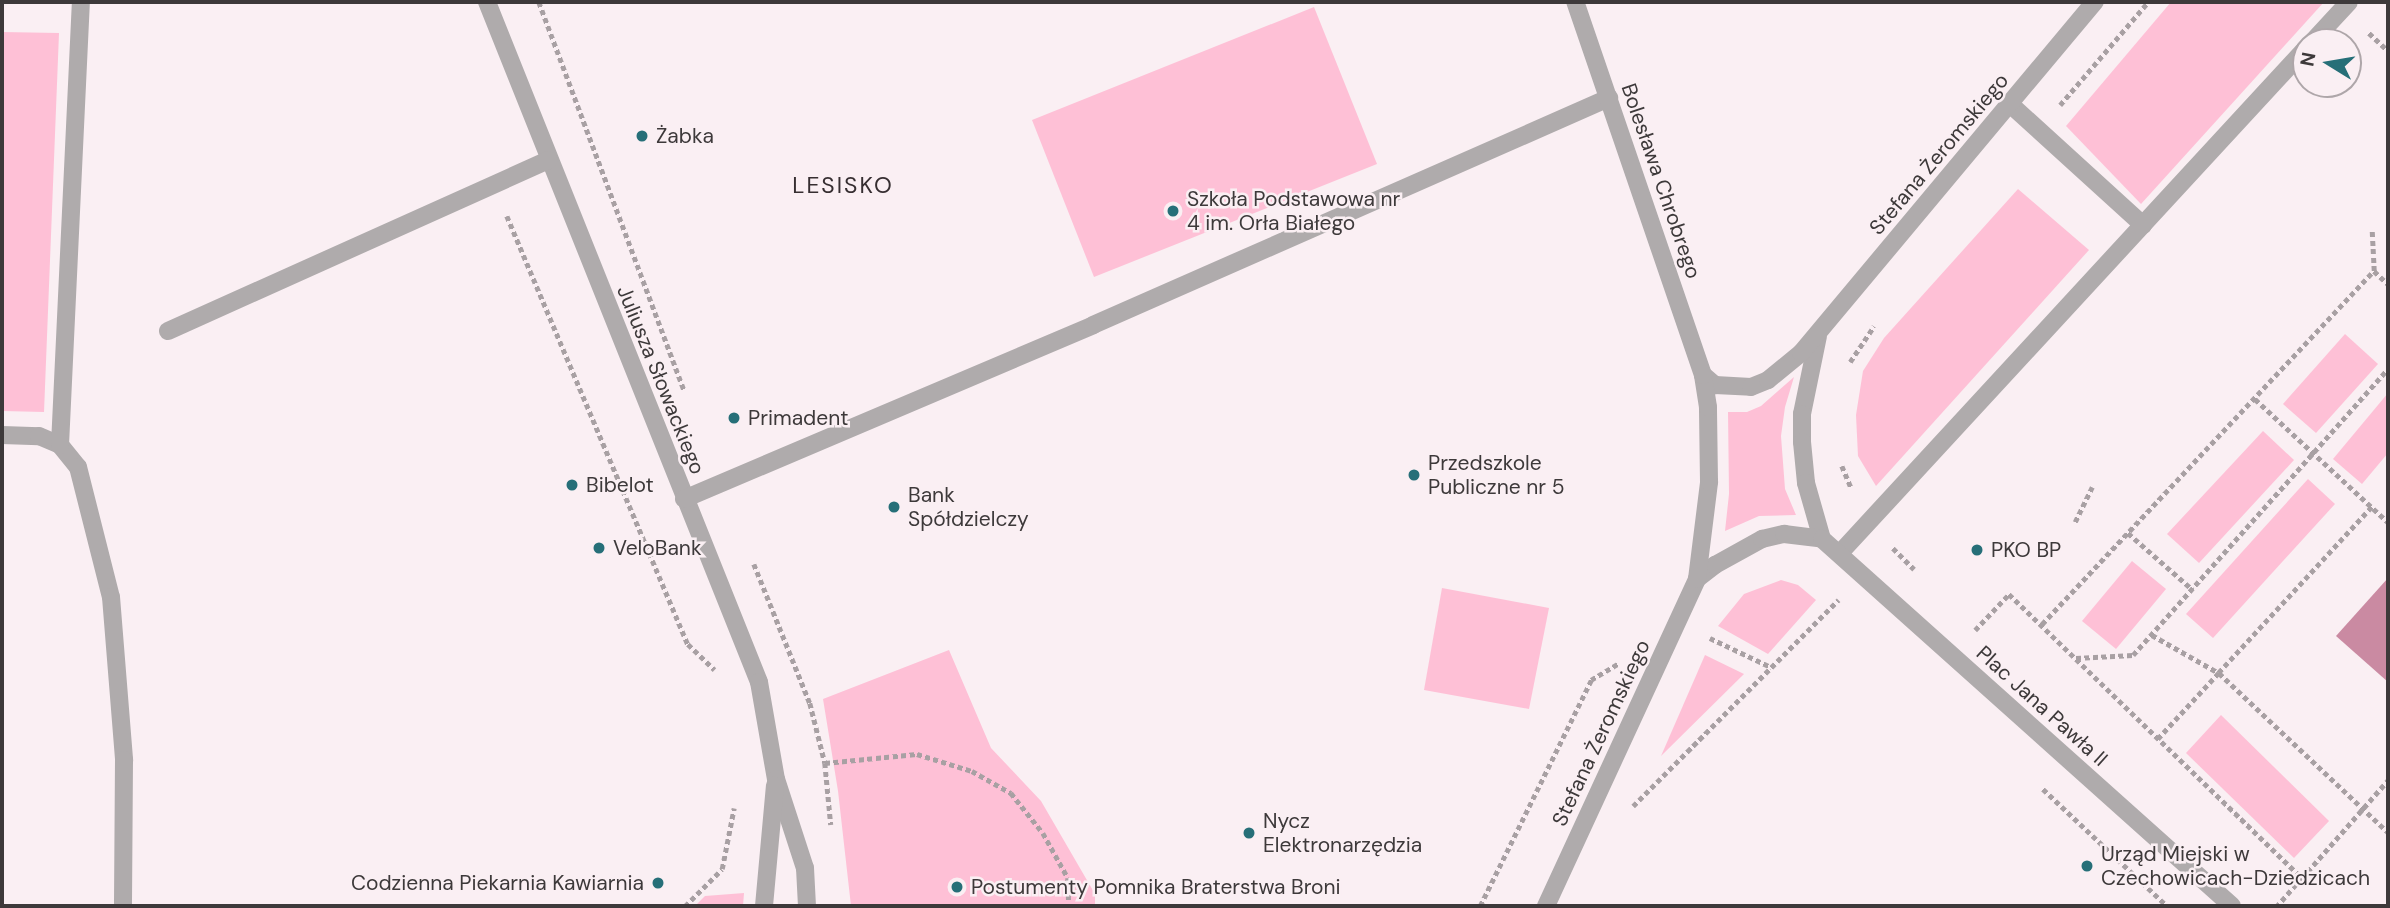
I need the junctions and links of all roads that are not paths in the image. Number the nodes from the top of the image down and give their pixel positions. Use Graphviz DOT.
graph roads {
  1 [pos="81,2"];
  2 [pos="487,2"];
  3 [pos="1575,2"];
  4 [pos="2095,2"];
  5 [pos="2349,2"];
  6 [pos="2325,28"];
  7 [pos="2292,63"];
  8 [pos="1609,98"];
  9 [pos="2010,104"];
  10 [pos="548,160"];
  11 [pos="2143,225"];
  12 [pos="168,331"];
  13 [pos="1818,335"];
  14 [pos="1703,375"];
  15 [pos="2,435"];
  16 [pos="60,445"];
  17 [pos="684,499"];
  18 [pos="1822,538"];
  19 [pos="1840,553"];
  20 [pos="1698,579"];
  21 [pos="776,779"];
  22 [pos="123,906"];
  23 [pos="764,906"];
  24 [pos="807,906"];
  25 [pos="1546,906"];
  26 [pos="2232,906"];
  1 -- 16 [label="street"];
  2 -- 10 [label="street, Juliusza Słowackiego"];
  3 -- 8 [label="street, Bolesława Chrobrego"];
  4 -- 9 [label="street, Stefana Żeromskiego"];
  5 -- 6 [label="street"];
  7 -- 11 [label="street"];
  8 -- 14 [label="street, Bolesława Chrobrego"];
  8 -- 17 [label="street"];
  9 -- 11 [label="street"];
  9 -- 13 [label="street, Stefana Żeromskiego"];
  10 -- 12 [label="street"];
  10 -- 17 [label="street, Juliusza Słowackiego"];
  11 -- 19 [label="street"];
  13 -- 14 [label="street, Stefana Żeromskiego"];
  13 -- 18 [label="street"];
  14 -- 20 [label="street, Bolesława Chrobrego"];
  15 -- 16 [label="street"];
  16 -- 22 [label="street"];
  17 -- 21 [label="street, Juliusza Słowackiego"];
  18 -- 19 [label="street, Plac Jana Pawła II"];
  18 -- 20 [label="street"];
  19 -- 26 [label="street, Plac Jana Pawła II"];
  20 -- 25 [label="street, Stefana Żeromskiego"];
  21 -- 23 [label="street, Juliusza Słowackiego"];
  21 -- 24 [label="street, Juliusza Słowackiego"];
}
